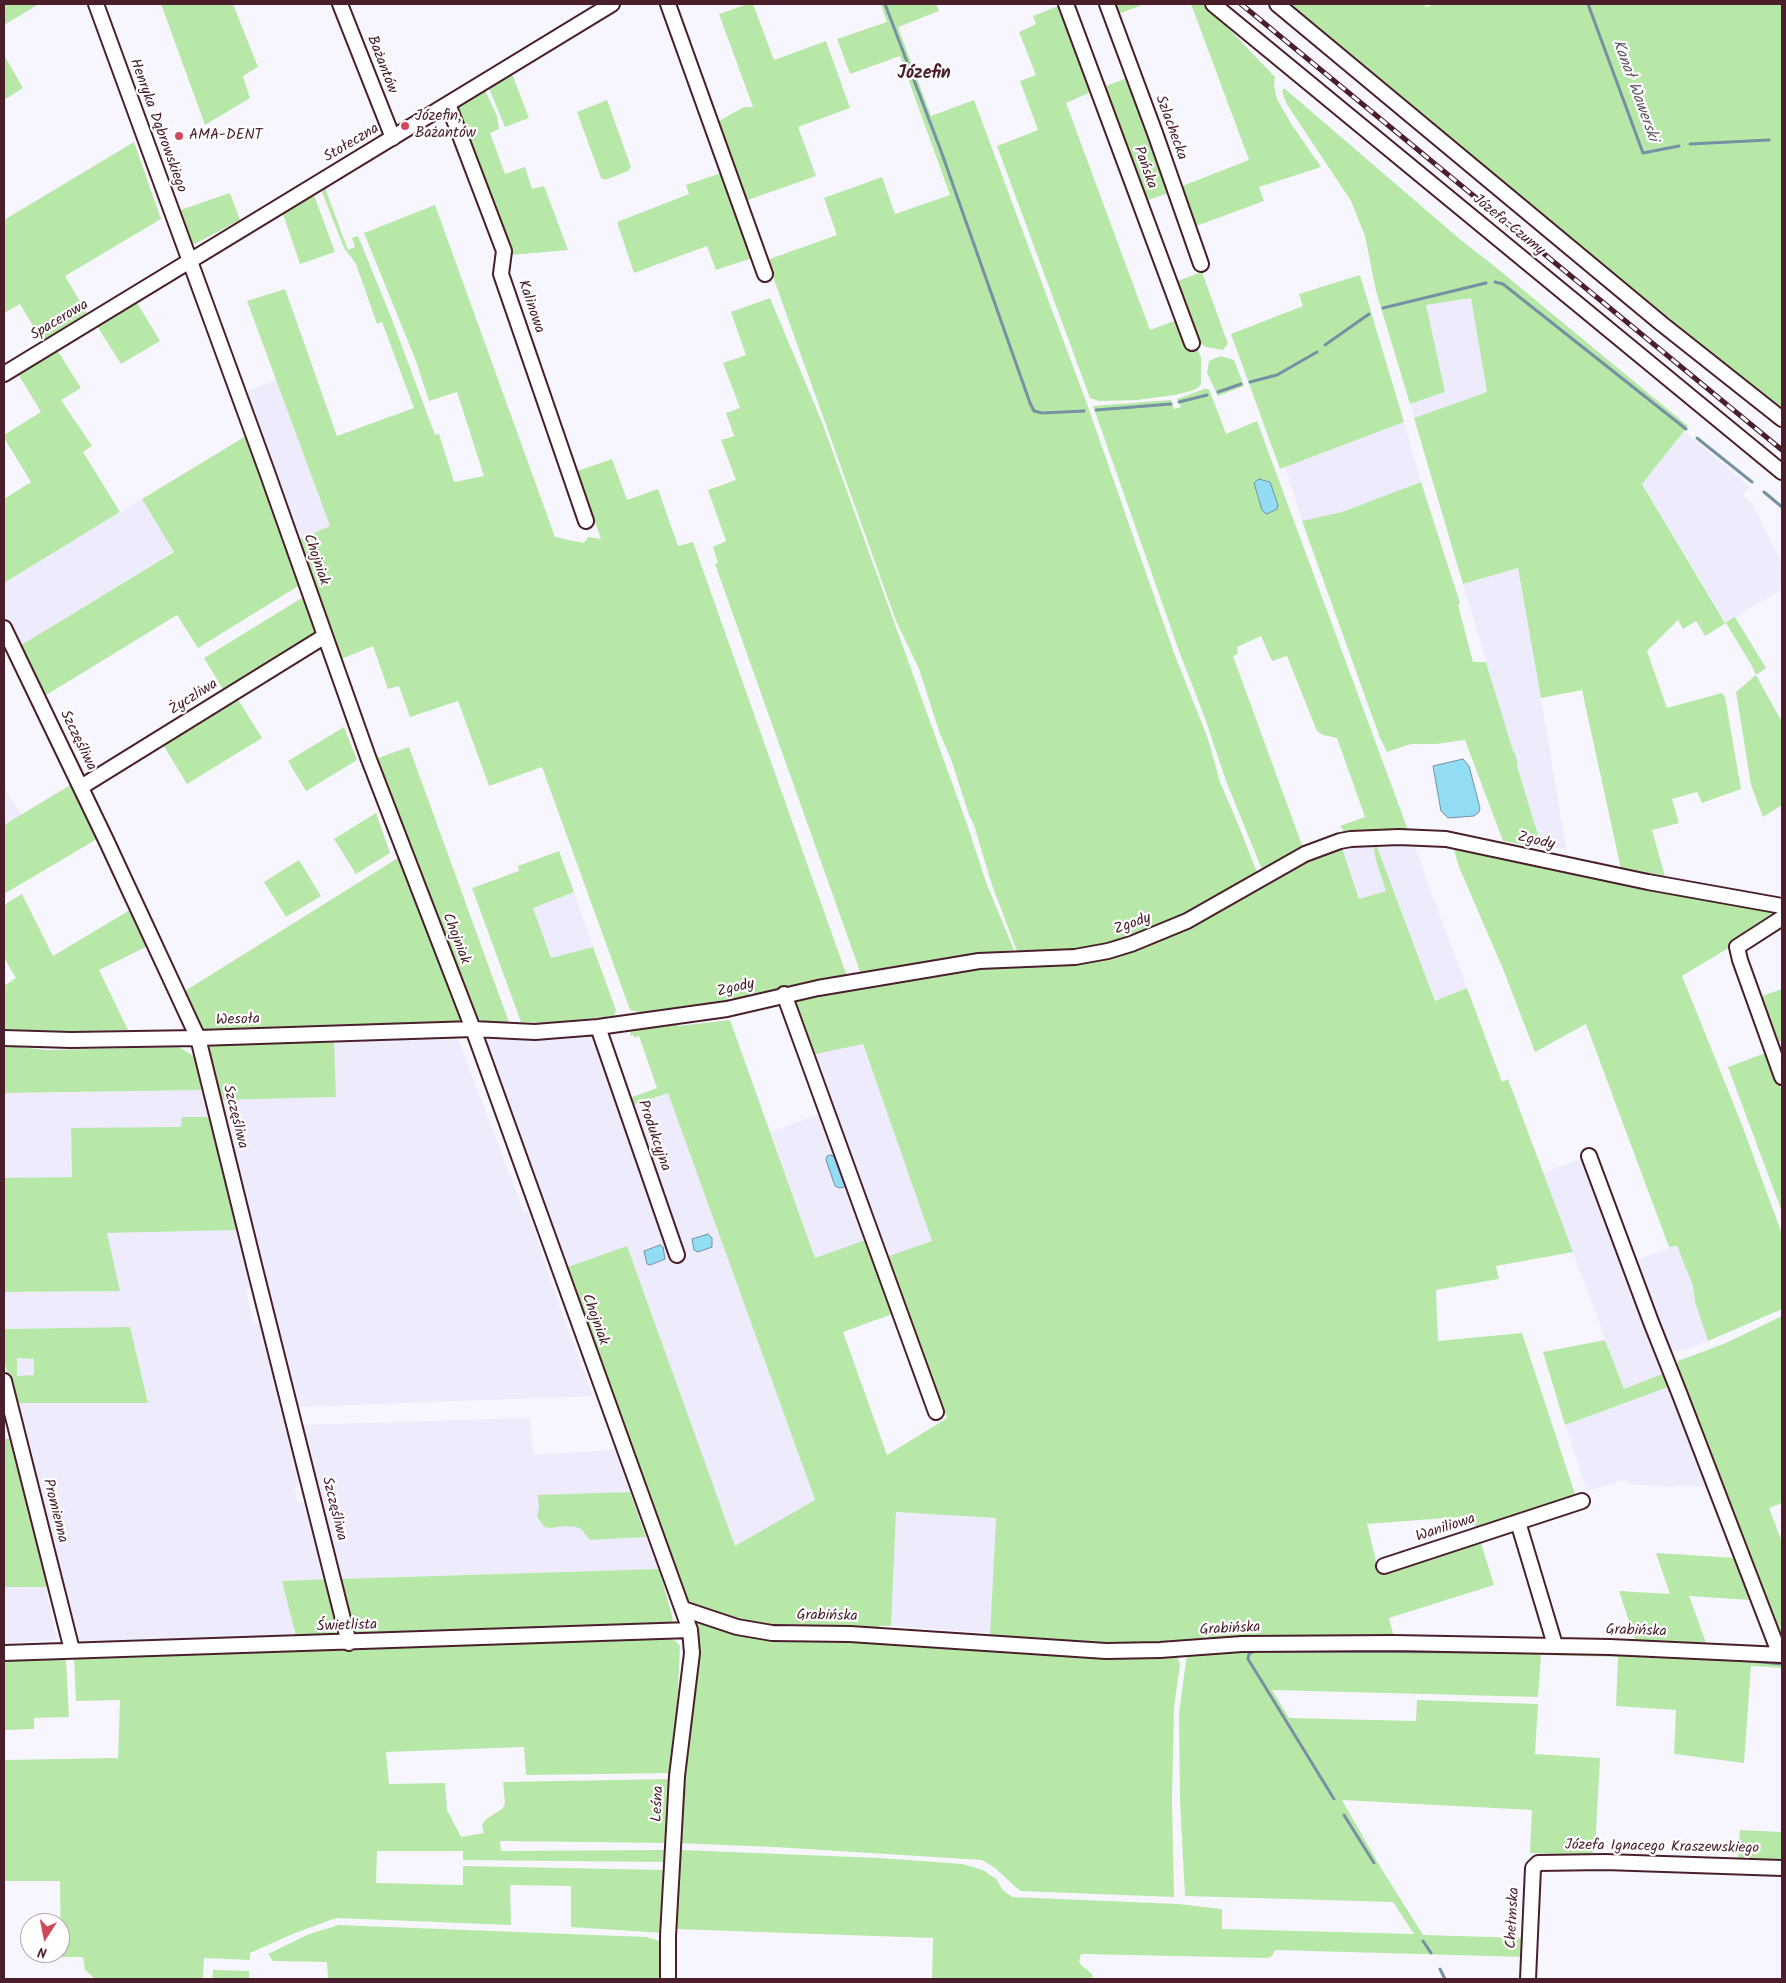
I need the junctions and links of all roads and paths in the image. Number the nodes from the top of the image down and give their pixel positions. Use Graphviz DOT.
graph roads {
  1 [pos="96,4"];
  2 [pos="340,4"];
  3 [pos="612,4"];
  4 [pos="668,4"];
  5 [pos="1066,4"];
  6 [pos="1107,4"];
  7 [pos="1213,4"];
  8 [pos="1276,4"];
  9 [pos="448,104"];
  10 [pos="393,138"];
  11 [pos="188,260"];
  12 [pos="1201,264"];
  13 [pos="765,274"];
  14 [pos="134,295"];
  15 [pos="1192,343"];
  16 [pos="4,374"];
  17 [pos="1782,419"];
  18 [pos="1782,472"];
  19 [pos="586,521"];
  20 [pos="4,628"];
  21 [pos="325,636"];
  22 [pos="81,787"];
  23 [pos="1782,906"];
  24 [pos="1782,918"];
  25 [pos="784,994"];
  26 [pos="598,1027"];
  27 [pos="473,1029"];
  28 [pos="4,1038"];
  29 [pos="198,1038"];
  30 [pos="1782,1078"];
  31 [pos="1589,1156"];
  32 [pos="677,1255"];
  33 [pos="4,1380"];
  34 [pos="936,1412"];
  35 [pos="1582,1502"];
  36 [pos="1518,1522"];
  37 [pos="1384,1566"];
  38 [pos="683,1609"];
  39 [pos="690,1630"];
  40 [pos="350,1643"];
  41 [pos="1555,1645"];
  42 [pos="72,1650"];
  43 [pos="4,1653"];
  44 [pos="1781,1655"];
  45 [pos="1541,1862"];
  46 [pos="1782,1868"];
  47 [pos="668,1979"];
  48 [pos="1528,1979"];
  1 -- 11 [label="street, Henryka Dąbrowskiego"];
  2 -- 10 [label="street, Bażantów"];
  3 -- 9 [label="street, Stołeczna"];
  4 -- 13 [label="street"];
  5 -- 15 [label="street, Pańska"];
  6 -- 12 [label="street, Szlachecka"];
  7 -- 18 [label="street, Józefa Czumy"];
  8 -- 17 [label="street"];
  9 -- 10 [label="street, Stołeczna"];
  9 -- 19 [label="street, Kalinowa"];
  10 -- 11 [label="street, Stołeczna"];
  11 -- 14 [label="street, Stołeczna"];
  11 -- 21 [label="street, Chojniak"];
  14 -- 16 [label="street, Spacerowa"];
  20 -- 22 [label="street, Szczęśliwa"];
  21 -- 22 [label="street, Życzliwa"];
  21 -- 27 [label="street, Chojniak"];
  22 -- 29 [label="street, Szczęśliwa"];
  23 -- 25 [label="street, Zgody"];
  24 -- 30 [label="street"];
  25 -- 26 [label="street, Zgody"];
  25 -- 34 [label="street"];
  26 -- 27 [label="street, Zgody"];
  26 -- 32 [label="street, Produkcyjna"];
  27 -- 29 [label="street, Wesoła"];
  27 -- 38 [label="street, Chojniak"];
  28 -- 29 [label="street, Wesoła"];
  29 -- 40 [label="street, Szczęśliwa"];
  31 -- 44 [label="street"];
  33 -- 42 [label="street, Promienna"];
  35 -- 36 [label="street, Waniliowa"];
  36 -- 37 [label="street, Waniliowa"];
  36 -- 41 [label="street"];
  38 -- 39 [label="street, Chojniak"];
  38 -- 41 [label="street, Grabińska"];
  39 -- 40 [label="street, Świetlista"];
  39 -- 47 [label="street, Leśna"];
  40 -- 42 [label="street, Świetlista"];
  41 -- 44 [label="street, Grabińska"];
  42 -- 43 [label="street, Świetlista"];
  45 -- 46 [label="street, Józefa Ignacego Kraszewskiego"];
  45 -- 48 [label="street, Chełmska"];
}
